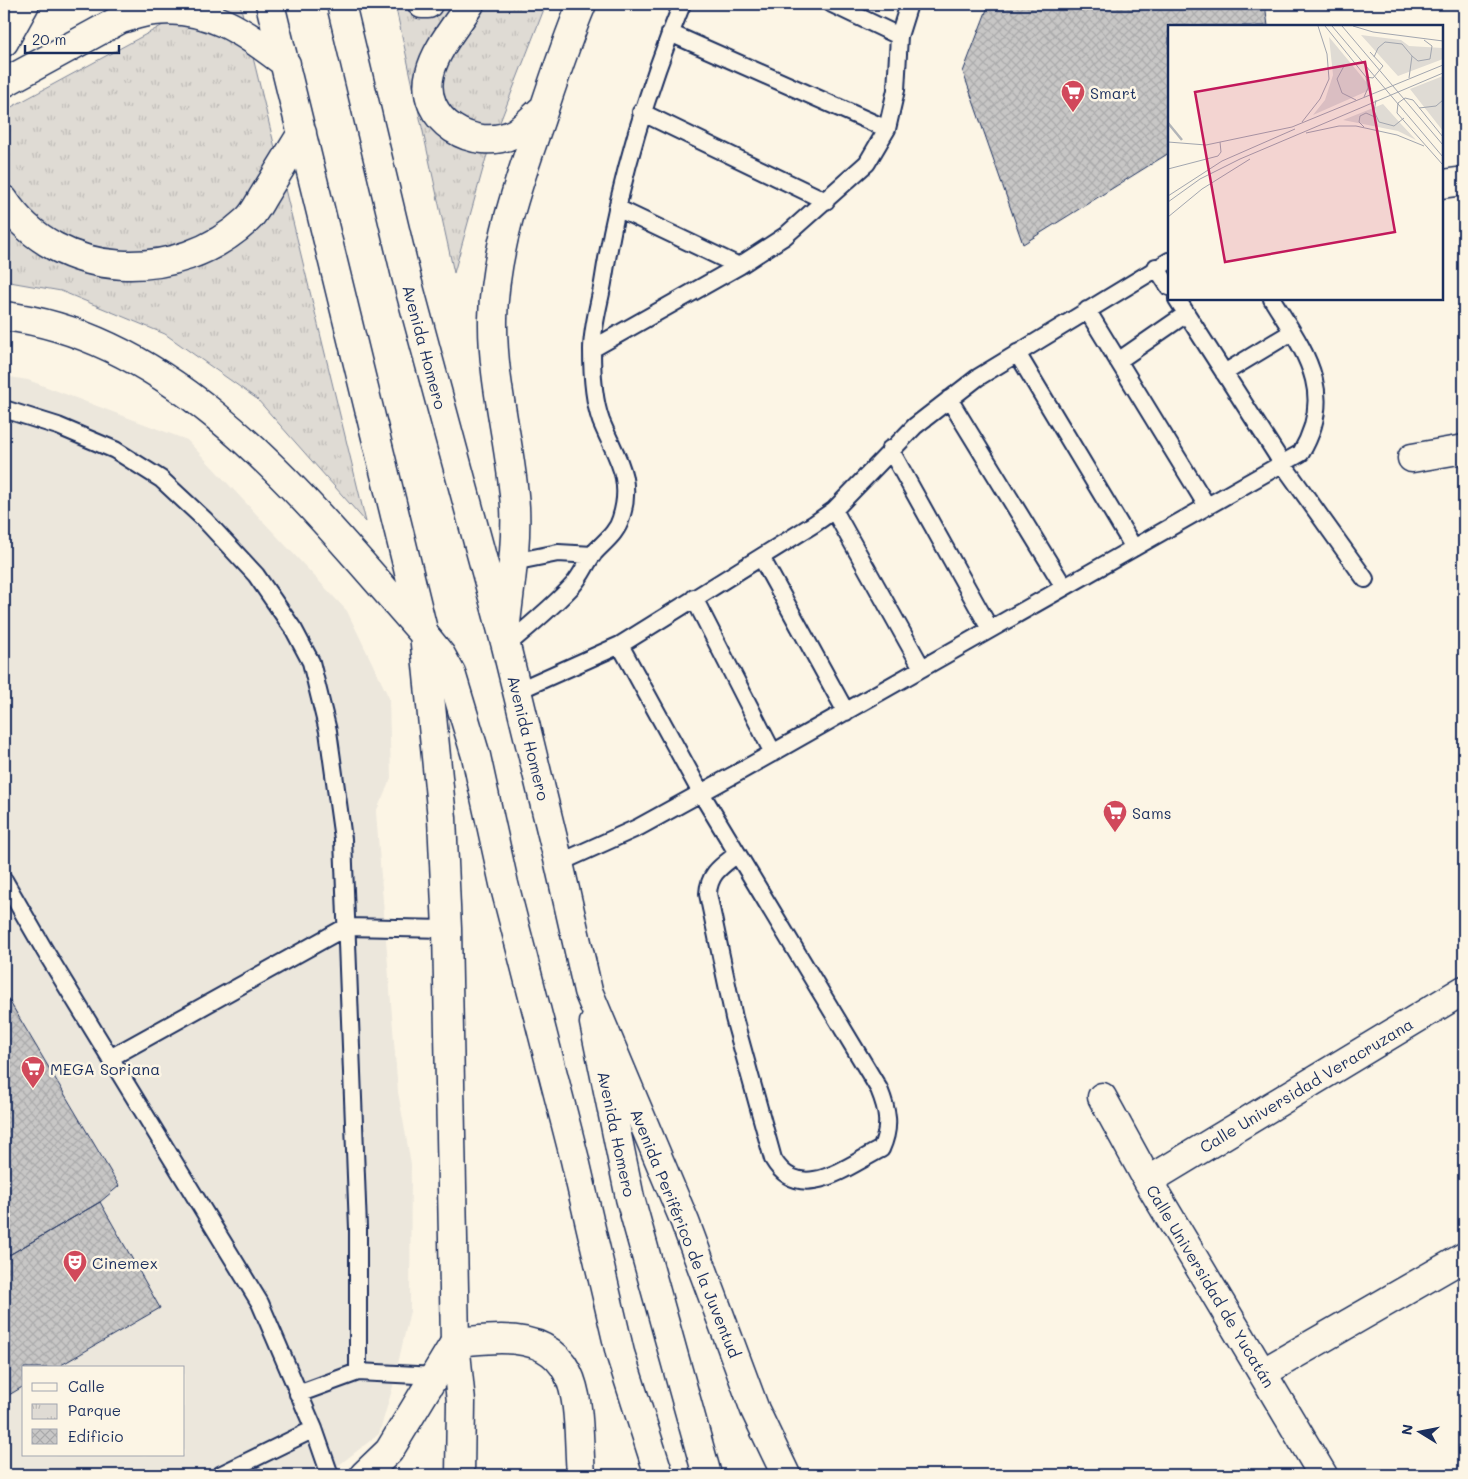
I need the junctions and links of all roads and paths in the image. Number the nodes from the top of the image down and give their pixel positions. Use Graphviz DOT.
graph roads {
  1 [pos="11,4"];
  2 [pos="25,4"];
  3 [pos="270,4"];
  4 [pos="341,4"];
  5 [pos="422,4"];
  6 [pos="428,4"];
  7 [pos="470,4"];
  8 [pos="582,4"];
  9 [pos="682,4"];
  10 [pos="832,4"];
  11 [pos="909,4"];
  12 [pos="4,8"];
  13 [pos="125,11"];
  14 [pos="670,33"];
  15 [pos="899,36"];
  16 [pos="4,42"];
  17 [pos="286,64"];
  18 [pos="4,83"];
  19 [pos="545,107"];
  20 [pos="641,112"];
  21 [pos="887,129"];
  22 [pos="302,133"];
  23 [pos="1464,180"];
  24 [pos="1443,184"];
  25 [pos="4,200"];
  26 [pos="826,201"];
  27 [pos="617,208"];
  28 [pos="1163,264"];
  29 [pos="739,266"];
  30 [pos="1168,283"];
  31 [pos="1178,300"];
  32 [pos="1273,300"];
  33 [pos="1087,310"];
  34 [pos="1186,314"];
  35 [pos="4,316"];
  36 [pos="1292,332"];
  37 [pos="592,349"];
  38 [pos="1017,353"];
  39 [pos="1118,361"];
  40 [pos="1224,373"];
  41 [pos="949,399"];
  42 [pos="4,409"];
  43 [pos="890,449"];
  44 [pos="1464,449"];
  45 [pos="1412,458"];
  46 [pos="1282,463"];
  47 [pos="1207,506"];
  48 [pos="834,510"];
  49 [pos="1134,548"];
  50 [pos="593,554"];
  51 [pos="762,557"];
  52 [pos="513,562"];
  53 [pos="1365,579"];
  54 [pos="1064,587"];
  55 [pos="694,598"];
  56 [pos="990,629"];
  57 [pos="424,634"];
  58 [pos="505,641"];
  59 [pos="620,645"];
  60 [pos="922,668"];
  61 [pos="517,691"];
  62 [pos="846,712"];
  63 [pos="774,753"];
  64 [pos="701,793"];
  65 [pos="737,854"];
  66 [pos="559,863"];
  67 [pos="4,880"];
  68 [pos="346,927"];
  69 [pos="447,929"];
  70 [pos="588,990"];
  71 [pos="1464,990"];
  72 [pos="110,1058"];
  73 [pos="1102,1096"];
  74 [pos="1148,1181"];
  75 [pos="1464,1257"];
  76 [pos="455,1342"];
  77 [pos="358,1372"];
  78 [pos="1264,1372"];
  79 [pos="436,1376"];
  80 [pos="298,1394"];
  81 [pos="314,1429"];
  82 [pos="220,1475"];
  83 [pos="330,1475"];
  84 [pos="364,1475"];
  85 [pos="460,1475"];
  86 [pos="581,1475"];
  87 [pos="659,1475"];
  88 [pos="707,1475"];
  89 [pos="786,1475"];
  90 [pos="1323,1475"];
  1 -- 12 [label="main road"];
  2 -- 16 [label="main road"];
  3 -- 17 [label="main road"];
  4 -- 58 [label="main road, Avenida Homero"];
  5 -- 6 [label="main road"];
  7 -- 19 [label="main road"];
  8 -- 19 [label="main road"];
  9 -- 14 [label="lane"];
  10 -- 15 [label="lane"];
  11 -- 15 [label="lane"];
  13 -- 17 [label="main road"];
  13 -- 18 [label="main road"];
  14 -- 20 [label="lane"];
  14 -- 21 [label="lane"];
  15 -- 21 [label="lane"];
  17 -- 22 [label="main road"];
  19 -- 52 [label="main road"];
  20 -- 26 [label="lane"];
  20 -- 27 [label="lane"];
  21 -- 26 [label="lane"];
  22 -- 25 [label="main road"];
  22 -- 57 [label="main road"];
  23 -- 24 [label="main road"];
  26 -- 29 [label="lane"];
  27 -- 29 [label="lane"];
  27 -- 37 [label="lane"];
  28 -- 30 [label="lane"];
  28 -- 33 [label="lane"];
  29 -- 37 [label="lane"];
  31 -- 34 [label="lane"];
  32 -- 36 [label="lane"];
  33 -- 38 [label="lane"];
  33 -- 39 [label="lane"];
  34 -- 39 [label="lane"];
  34 -- 40 [label="lane"];
  35 -- 57 [label="main road"];
  36 -- 40 [label="lane"];
  36 -- 46 [label="lane"];
  37 -- 50 [label="lane"];
  38 -- 41 [label="lane"];
  38 -- 49 [label="lane"];
  39 -- 47 [label="lane"];
  40 -- 46 [label="lane"];
  41 -- 43 [label="lane"];
  41 -- 54 [label="lane"];
  42 -- 68 [label="lane"];
  43 -- 48 [label="lane"];
  43 -- 56 [label="lane"];
  44 -- 45 [label="main road"];
  46 -- 47 [label="lane"];
  46 -- 53 [label="lane"];
  47 -- 49 [label="lane"];
  48 -- 51 [label="lane"];
  48 -- 60 [label="lane"];
  49 -- 54 [label="lane"];
  50 -- 52 [label="lane"];
  50 -- 58 [label="lane"];
  51 -- 55 [label="lane"];
  51 -- 62 [label="lane"];
  52 -- 58 [label="main road"];
  54 -- 56 [label="lane"];
  55 -- 59 [label="lane"];
  55 -- 63 [label="lane"];
  56 -- 60 [label="lane"];
  57 -- 69 [label="main road"];
  57 -- 87 [label="main road"];
  58 -- 61 [label="main road, Avenida Homero"];
  59 -- 61 [label="lane"];
  59 -- 64 [label="lane"];
  60 -- 62 [label="lane"];
  61 -- 66 [label="main road, Avenida Homero"];
  62 -- 63 [label="lane"];
  63 -- 64 [label="lane"];
  64 -- 65 [label="lane"];
  64 -- 66 [label="lane"];
  65 -- 65 [label="lane"];
  66 -- 70 [label="main road, Avenida Homero"];
  67 -- 72 [label="lane"];
  68 -- 69 [label="lane"];
  68 -- 72 [label="lane"];
  68 -- 77 [label="lane"];
  69 -- 76 [label="main road"];
  70 -- 88 [label="main road, Avenida Homero"];
  70 -- 89 [label="main road, Avenida Periférico de la Juventud"];
  71 -- 74 [label="main road, Calle Universidad Veracruzana"];
  72 -- 80 [label="lane"];
  73 -- 74 [label="main road, Calle Universidad de Yucatán"];
  74 -- 78 [label="main road, Calle Universidad de Yucatán"];
  75 -- 78 [label="main road"];
  76 -- 79 [label="main road"];
  76 -- 85 [label="main road"];
  76 -- 86 [label="main road"];
  77 -- 79 [label="lane"];
  77 -- 80 [label="lane"];
  78 -- 90 [label="main road, Calle Universidad de Yucatán"];
  79 -- 84 [label="main road"];
  80 -- 81 [label="lane"];
  81 -- 82 [label="lane"];
  81 -- 83 [label="lane"];
}
